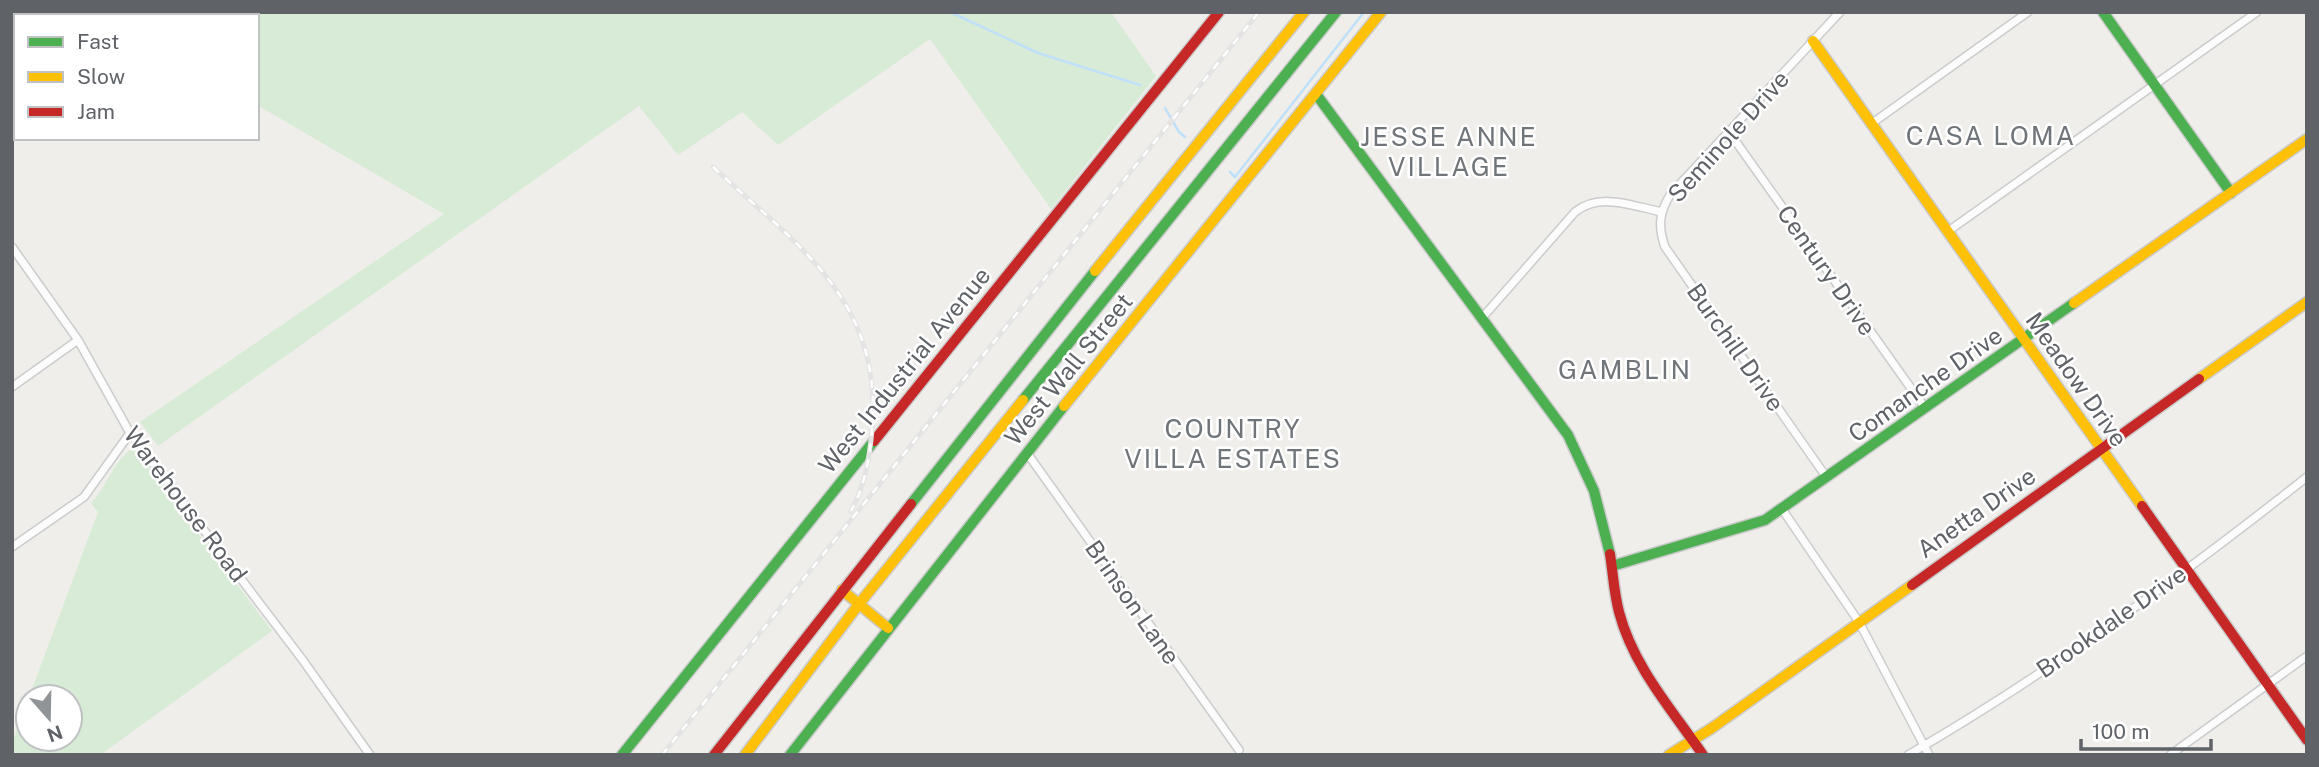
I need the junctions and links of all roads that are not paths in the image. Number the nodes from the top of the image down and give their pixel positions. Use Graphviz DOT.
graph roads {
  1 [pos="1219,12"];
  2 [pos="1304,12"];
  3 [pos="1336,12"];
  4 [pos="1381,12"];
  5 [pos="1840,12"];
  6 [pos="2028,12"];
  7 [pos="2103,12"];
  8 [pos="2257,12"];
  9 [pos="1813,41"];
  10 [pos="2155,85"];
  11 [pos="1316,94"];
  12 [pos="1871,124"];
  13 [pos="1729,132"];
  14 [pos="2307,139"];
  15 [pos="2231,193"];
  16 [pos="1662,212"];
  17 [pos="1947,232"];
  18 [pos="12,247"];
  19 [pos="2307,302"];
  20 [pos="1482,318"];
  21 [pos="78,340"];
  22 [pos="2023,340"];
  23 [pos="12,387"];
  24 [pos="1926,408"];
  25 [pos="130,433"];
  26 [pos="2101,449"];
  27 [pos="1027,453"];
  28 [pos="2307,477"];
  29 [pos="1827,478"];
  30 [pos="1782,509"];
  31 [pos="12,547"];
  32 [pos="1612,566"];
  33 [pos="2186,570"];
  34 [pos="842,590"];
  35 [pos="859,604"];
  36 [pos="1859,622"];
  37 [pos="888,628"];
  38 [pos="2307,656"];
  39 [pos="2267,685"];
  40 [pos="1692,740"];
  41 [pos="2307,740"];
  42 [pos="1924,745"];
  43 [pos="1239,750"];
  44 [pos="366,753"];
  45 [pos="622,755"];
  46 [pos="714,755"];
  47 [pos="745,755"];
  48 [pos="790,755"];
  49 [pos="1669,755"];
  50 [pos="1703,755"];
  51 [pos="1908,755"];
  52 [pos="1929,755"];
  53 [pos="2170,755"];
  1 -- 45 [label="street, West Industrial Avenue"];
  2 -- 34 [label="street, West Wall Street"];
  3 -- 35 [label="street, West Wall Street"];
  4 -- 11 [label="street, West Wall Street"];
  5 -- 9 [label="street, Seminole Drive"];
  6 -- 12 [label="street"];
  7 -- 10 [label="street"];
  8 -- 10 [label="street"];
  9 -- 12 [label="street, Meadow Drive"];
  9 -- 13 [label="street, Seminole Drive"];
  10 -- 15 [label="street"];
  10 -- 17 [label="street"];
  11 -- 20 [label="street"];
  11 -- 27 [label="street, West Wall Street"];
  12 -- 17 [label="street, Meadow Drive"];
  13 -- 16 [label="street, Seminole Drive"];
  13 -- 24 [label="street, Century Drive"];
  14 -- 15 [label="street, Comanche Drive"];
  15 -- 22 [label="street, Comanche Drive"];
  16 -- 20 [label="street, Seminole Drive"];
  16 -- 29 [label="street, Burchill Drive"];
  17 -- 22 [label="street, Meadow Drive"];
  18 -- 21 [label="street, Warehouse Road"];
  19 -- 26 [label="street, Anetta Drive"];
  20 -- 32 [label="street"];
  21 -- 23 [label="street"];
  21 -- 25 [label="street, Warehouse Road"];
  22 -- 24 [label="street, Comanche Drive"];
  22 -- 26 [label="street, Meadow Drive"];
  24 -- 29 [label="street, Comanche Drive"];
  25 -- 31 [label="street"];
  25 -- 44 [label="street, Warehouse Road"];
  26 -- 33 [label="street, Meadow Drive"];
  26 -- 36 [label="street, Anetta Drive"];
  27 -- 37 [label="street, West Wall Street"];
  27 -- 43 [label="street, Brinson Lane"];
  28 -- 33 [label="street, Brookdale Drive"];
  29 -- 30 [label="street, Comanche Drive"];
  30 -- 32 [label="street, Comanche Drive"];
  30 -- 36 [label="street"];
  32 -- 40 [label="street"];
  33 -- 39 [label="street, Meadow Drive"];
  33 -- 42 [label="street, Brookdale Drive"];
  34 -- 35 [label="street"];
  34 -- 46 [label="street, West Wall Street"];
  35 -- 37 [label="street"];
  35 -- 47 [label="street, West Wall Street"];
  36 -- 40 [label="street, Anetta Drive"];
  36 -- 42 [label="street"];
  37 -- 48 [label="street, West Wall Street"];
  38 -- 39 [label="street"];
  39 -- 41 [label="street, Meadow Drive"];
  39 -- 53 [label="street"];
  40 -- 49 [label="street, Anetta Drive"];
  40 -- 50 [label="street"];
  42 -- 51 [label="street, Brookdale Drive"];
  42 -- 52 [label="street"];
}
